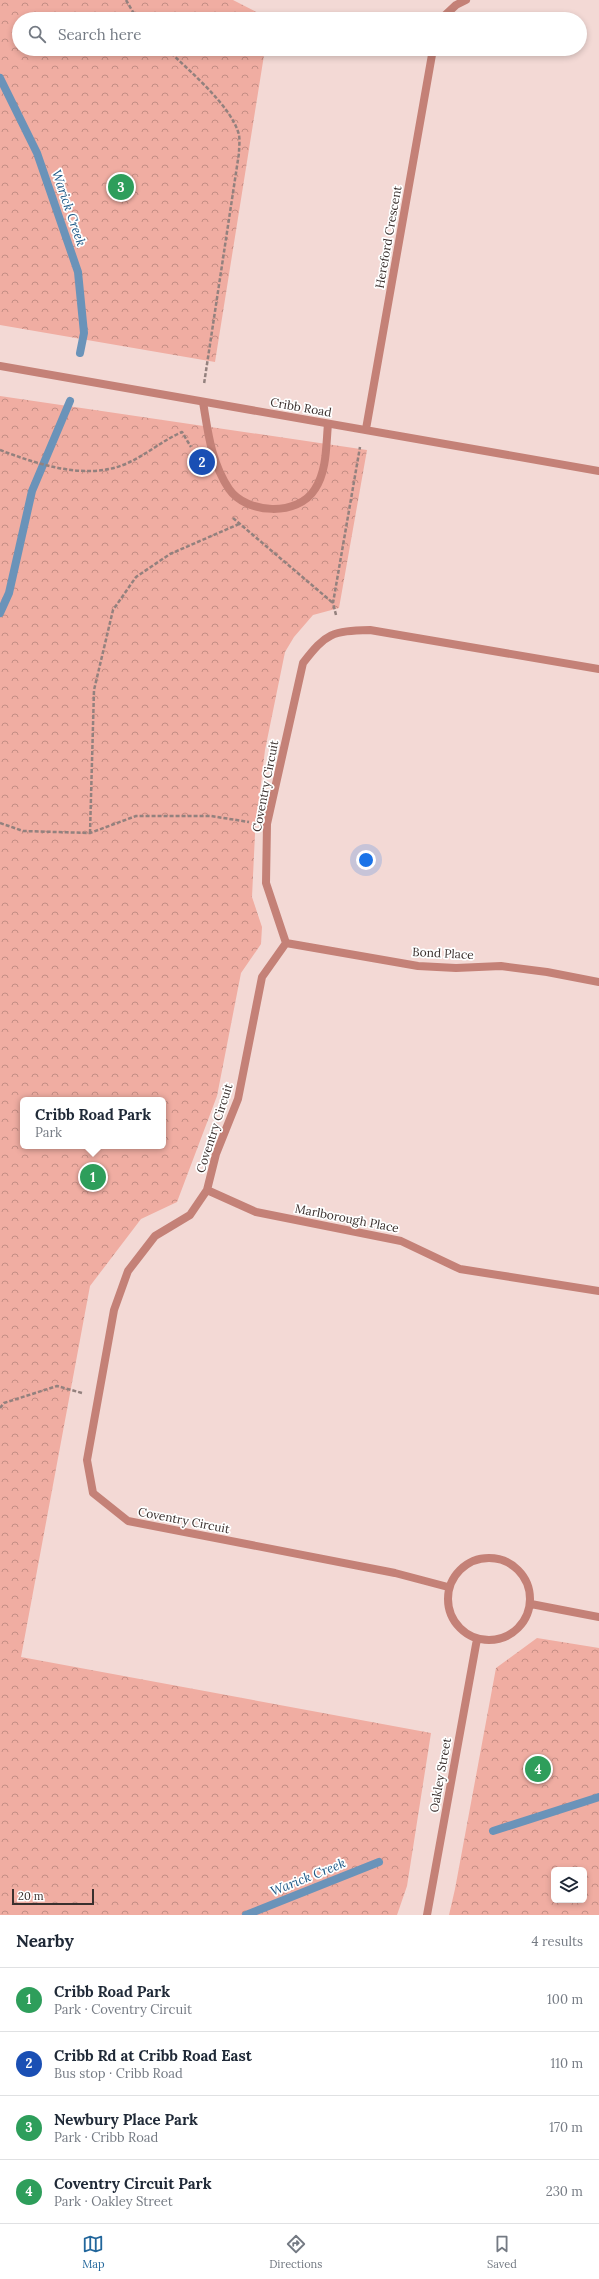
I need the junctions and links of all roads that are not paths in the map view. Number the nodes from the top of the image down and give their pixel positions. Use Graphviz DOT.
graph roads {
  1 [pos="466,0"];
  2 [pos="448,12"];
  3 [pos="432,56"];
  4 [pos="0,366"];
  5 [pos="203,402"];
  6 [pos="328,424"];
  7 [pos="366,429"];
  8 [pos="599,471"];
  9 [pos="599,669"];
  10 [pos="286,943"];
  11 [pos="599,982"];
  12 [pos="207,1190"];
  13 [pos="599,1291"];
  14 [pos="448,1587"];
  15 [pos="531,1604"];
  16 [pos="599,1617"];
  17 [pos="477,1639"];
  18 [pos="427,1915"];
  1 -- 2 [label="street"];
  3 -- 7 [label="street, Hereford Crescent"];
  4 -- 5 [label="street, Cribb Road"];
  5 -- 6 [label="street, Cribb Road"];
  5 -- 6 [label="street"];
  6 -- 7 [label="street, Cribb Road"];
  7 -- 8 [label="street, Cribb Road"];
  9 -- 10 [label="street, Coventry Circuit"];
  10 -- 11 [label="street, Bond Place"];
  10 -- 12 [label="street, Coventry Circuit"];
  12 -- 13 [label="street, Marlborough Place"];
  12 -- 14 [label="street, Coventry Circuit"];
  14 -- 15 [label="street"];
  14 -- 17 [label="street"];
  15 -- 16 [label="street"];
  15 -- 17 [label="street"];
  17 -- 18 [label="street, Oakley Street"];
}
